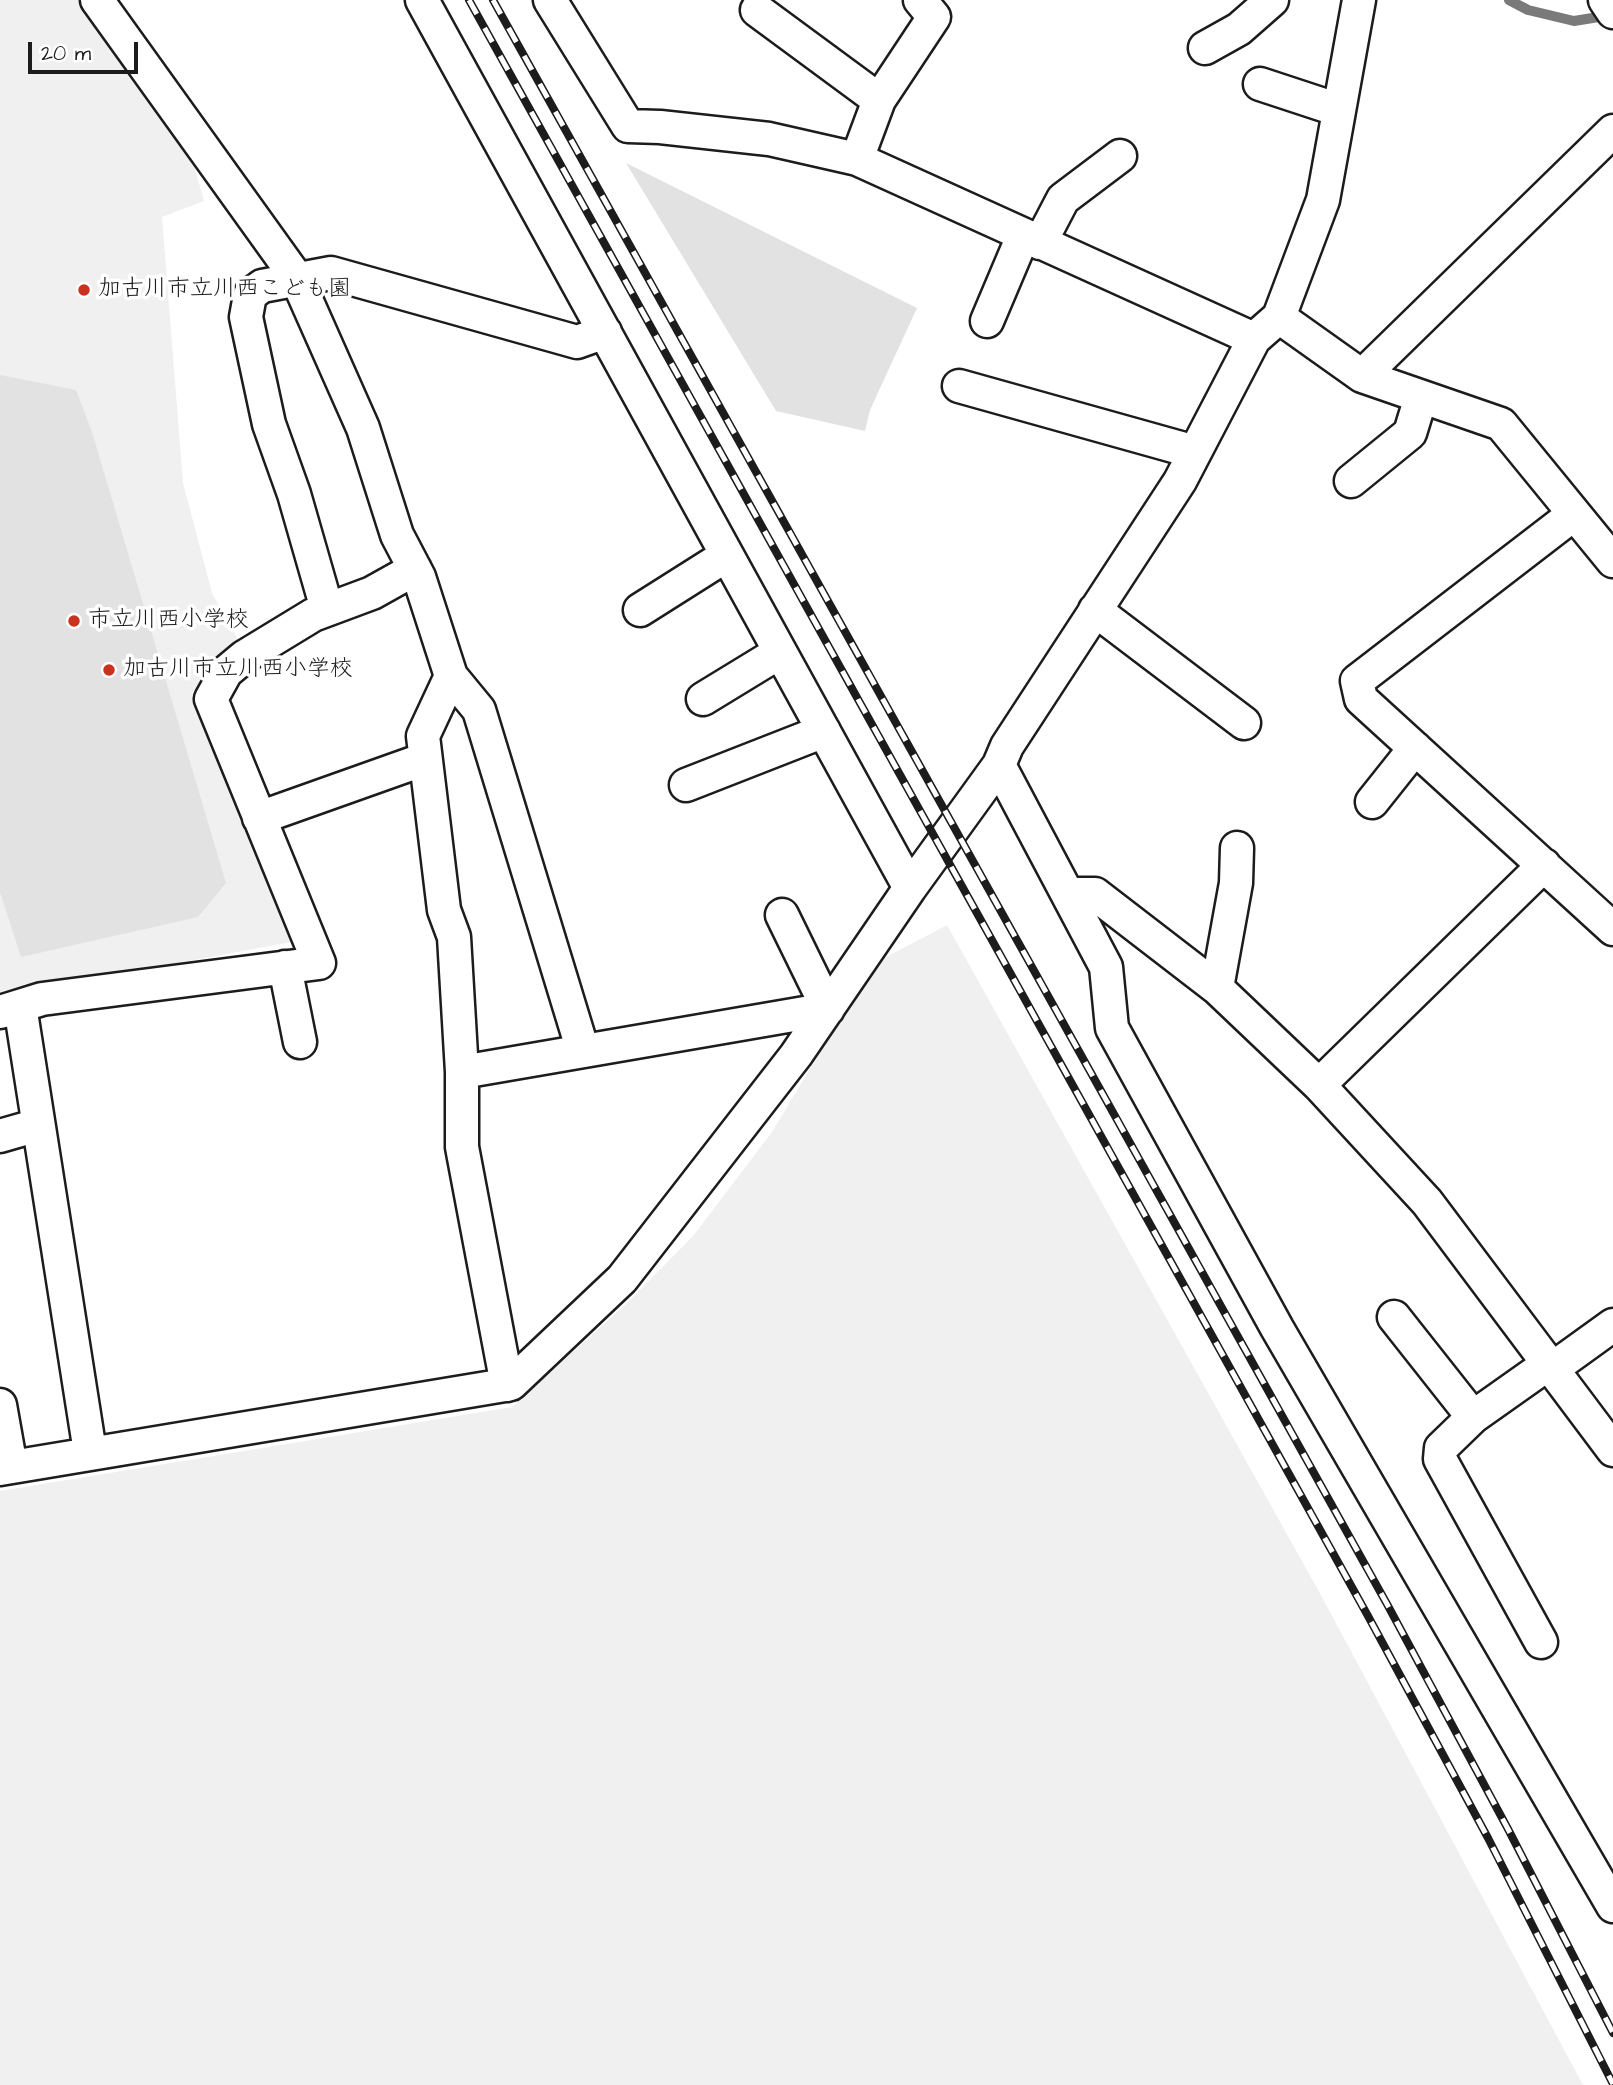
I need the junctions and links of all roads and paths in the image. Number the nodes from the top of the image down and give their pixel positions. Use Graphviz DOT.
graph roads {
  1 [pos="97,0"];
  2 [pos="422,0"];
  3 [pos="550,0"];
  4 [pos="920,0"];
  5 [pos="1272,0"];
  6 [pos="1359,0"];
  7 [pos="757,10"];
  8 [pos="1205,48"];
  9 [pos="1260,84"];
  10 [pos="879,100"];
  11 [pos="1339,110"];
  12 [pos="1613,131"];
  13 [pos="1121,156"];
  14 [pos="857,159"];
  15 [pos="1031,239"];
  16 [pos="296,277"];
  17 [pos="1279,317"];
  18 [pos="987,321"];
  19 [pos="605,332"];
  20 [pos="1254,339"];
  21 [pos="1362,376"];
  22 [pos="959,386"];
  23 [pos="1421,397"];
  24 [pos="1195,452"];
  25 [pos="1351,481"];
  26 [pos="1574,514"];
  27 [pos="727,555"];
  28 [pos="1613,561"];
  29 [pos="415,569"];
  30 [pos="327,609"];
  31 [pos="640,610"];
  32 [pos="1095,610"];
  33 [pos="780,652"];
  34 [pos="451,676"];
  35 [pos="703,699"];
  36 [pos="1244,723"];
  37 [pos="824,731"];
  38 [pos="1415,748"];
  39 [pos="425,759"];
  40 [pos="999,765"];
  41 [pos="686,785"];
  42 [pos="1372,802"];
  43 [pos="259,818"];
  44 [pos="1237,848"];
  45 [pos="1544,865"];
  46 [pos="910,888"];
  47 [pos="1068,894"];
  48 [pos="782,915"];
  49 [pos="1613,929"];
  50 [pos="285,967"];
  51 [pos="1217,988"];
  52 [pos="10,1009"];
  53 [pos="828,1009"];
  54 [pos="300,1042"];
  55 [pos="583,1051"];
  56 [pos="462,1072"];
  57 [pos="1319,1085"];
  58 [pos="38,1125"];
  59 [pos="0,1136"];
  60 [pos="1394,1317"];
  61 [pos="1613,1325"];
  62 [pos="1550,1366"];
  63 [pos="507,1385"];
  64 [pos="0,1405"];
  65 [pos="1473,1417"];
  66 [pos="1613,1450"];
  67 [pos="90,1452"];
  68 [pos="5,1468"];
  69 [pos="1541,1642"];
  70 [pos="1613,1906"];
  1 -- 16 [label="street"];
  2 -- 19 [label="street"];
  3 -- 14 [label="street"];
  4 -- 10 [label="street"];
  5 -- 8 [label="street"];
  6 -- 11 [label="street"];
  7 -- 10 [label="street"];
  9 -- 11 [label="street"];
  10 -- 14 [label="street"];
  11 -- 17 [label="street"];
  12 -- 21 [label="street"];
  13 -- 15 [label="street"];
  14 -- 15 [label="street"];
  15 -- 18 [label="street"];
  15 -- 20 [label="street"];
  16 -- 19 [label="street"];
  16 -- 29 [label="street"];
  16 -- 30 [label="street"];
  17 -- 20 [label="street"];
  17 -- 21 [label="street"];
  19 -- 27 [label="street"];
  20 -- 24 [label="street"];
  21 -- 23 [label="street"];
  22 -- 24 [label="street"];
  23 -- 25 [label="street"];
  23 -- 26 [label="street"];
  24 -- 32 [label="street"];
  26 -- 28 [label="street"];
  26 -- 38 [label="street"];
  27 -- 31 [label="street"];
  27 -- 33 [label="street"];
  29 -- 30 [label="street"];
  29 -- 34 [label="street"];
  30 -- 43 [label="street"];
  32 -- 36 [label="street"];
  32 -- 40 [label="street"];
  33 -- 35 [label="street"];
  33 -- 37 [label="street"];
  34 -- 39 [label="street"];
  34 -- 55 [label="street"];
  37 -- 41 [label="street"];
  37 -- 46 [label="street"];
  38 -- 42 [label="street"];
  38 -- 45 [label="street"];
  39 -- 43 [label="street"];
  39 -- 56 [label="street"];
  40 -- 46 [label="street"];
  40 -- 47 [label="street"];
  43 -- 50 [label="street"];
  44 -- 51 [label="street"];
  45 -- 49 [label="street"];
  45 -- 57 [label="street"];
  46 -- 53 [label="street"];
  47 -- 51 [label="street"];
  47 -- 70 [label="street"];
  48 -- 53 [label="street"];
  50 -- 52 [label="street"];
  50 -- 54 [label="street"];
  51 -- 57 [label="street"];
  52 -- 58 [label="street"];
  53 -- 55 [label="street"];
  53 -- 63 [label="street"];
  55 -- 56 [label="street"];
  56 -- 63 [label="street"];
  57 -- 62 [label="street"];
  58 -- 59 [label="street"];
  58 -- 67 [label="street"];
  60 -- 65 [label="street"];
  61 -- 62 [label="street"];
  62 -- 65 [label="street"];
  62 -- 66 [label="street"];
  63 -- 67 [label="street"];
  64 -- 68 [label="street"];
  65 -- 69 [label="street"];
  67 -- 68 [label="street"];
}
